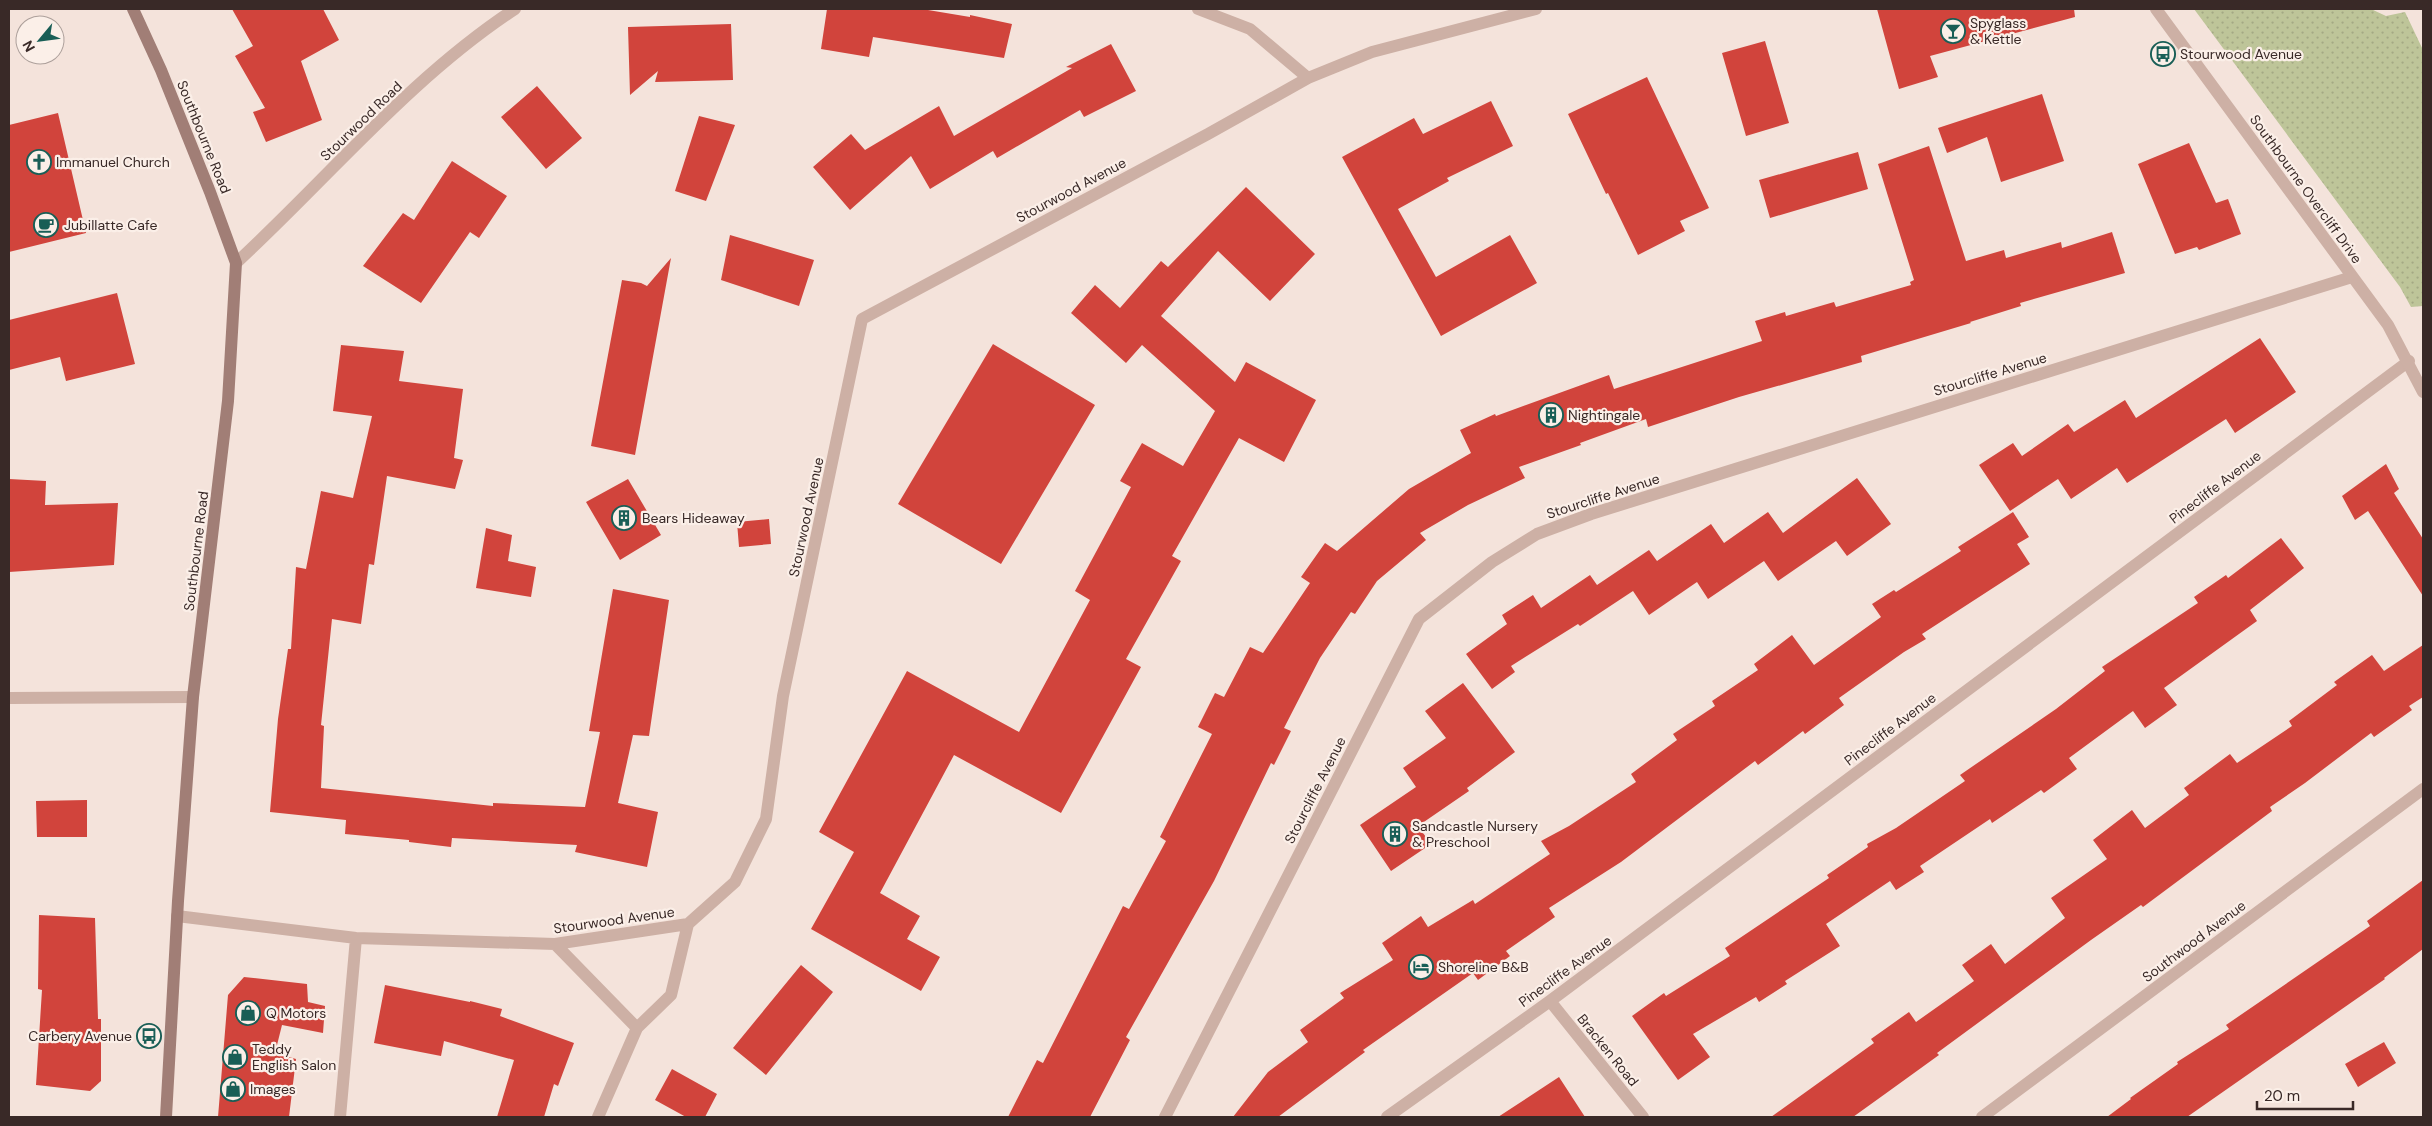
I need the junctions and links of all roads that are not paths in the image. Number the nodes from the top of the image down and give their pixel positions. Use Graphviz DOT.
graph roads {
  1 [pos="133,9"];
  2 [pos="515,9"];
  3 [pos="1198,9"];
  4 [pos="1536,9"];
  5 [pos="2156,9"];
  6 [pos="1308,78"];
  7 [pos="236,264"];
  8 [pos="2352,277"];
  9 [pos="2409,361"];
  10 [pos="2423,392"];
  11 [pos="193,697"];
  12 [pos="9,698"];
  13 [pos="2423,789"];
  14 [pos="177,916"];
  15 [pos="688,924"];
  16 [pos="356,938"];
  17 [pos="555,944"];
  18 [pos="1550,1001"];
  19 [pos="637,1028"];
  20 [pos="166,1117"];
  21 [pos="340,1117"];
  22 [pos="598,1117"];
  23 [pos="1165,1117"];
  24 [pos="1387,1117"];
  25 [pos="1643,1117"];
  26 [pos="1982,1117"];
  1 -- 7 [label="main road, Southbourne Road"];
  2 -- 7 [label="street, Stourwood Road"];
  3 -- 6 [label="street"];
  4 -- 6 [label="street, Stourwood Avenue"];
  5 -- 8 [label="street, Southbourne Overcliff Drive"];
  6 -- 15 [label="street, Stourwood Avenue"];
  7 -- 11 [label="main road, Southbourne Road"];
  8 -- 9 [label="street, Southbourne Overcliff Drive"];
  8 -- 23 [label="street, Stourcliffe Avenue"];
  9 -- 10 [label="street, Southbourne Overcliff Drive"];
  9 -- 18 [label="street, Pinecliffe Avenue"];
  11 -- 12 [label="street"];
  11 -- 14 [label="main road, Southbourne Road"];
  13 -- 26 [label="street, Southwood Avenue"];
  14 -- 16 [label="street, Stourwood Avenue"];
  14 -- 20 [label="main road, Southbourne Road"];
  15 -- 17 [label="street, Stourwood Avenue"];
  15 -- 19 [label="street"];
  16 -- 17 [label="street, Stourwood Avenue"];
  16 -- 21 [label="street"];
  17 -- 19 [label="street"];
  18 -- 24 [label="street, Pinecliffe Avenue"];
  18 -- 25 [label="street, Bracken Road"];
  19 -- 22 [label="street"];
}
